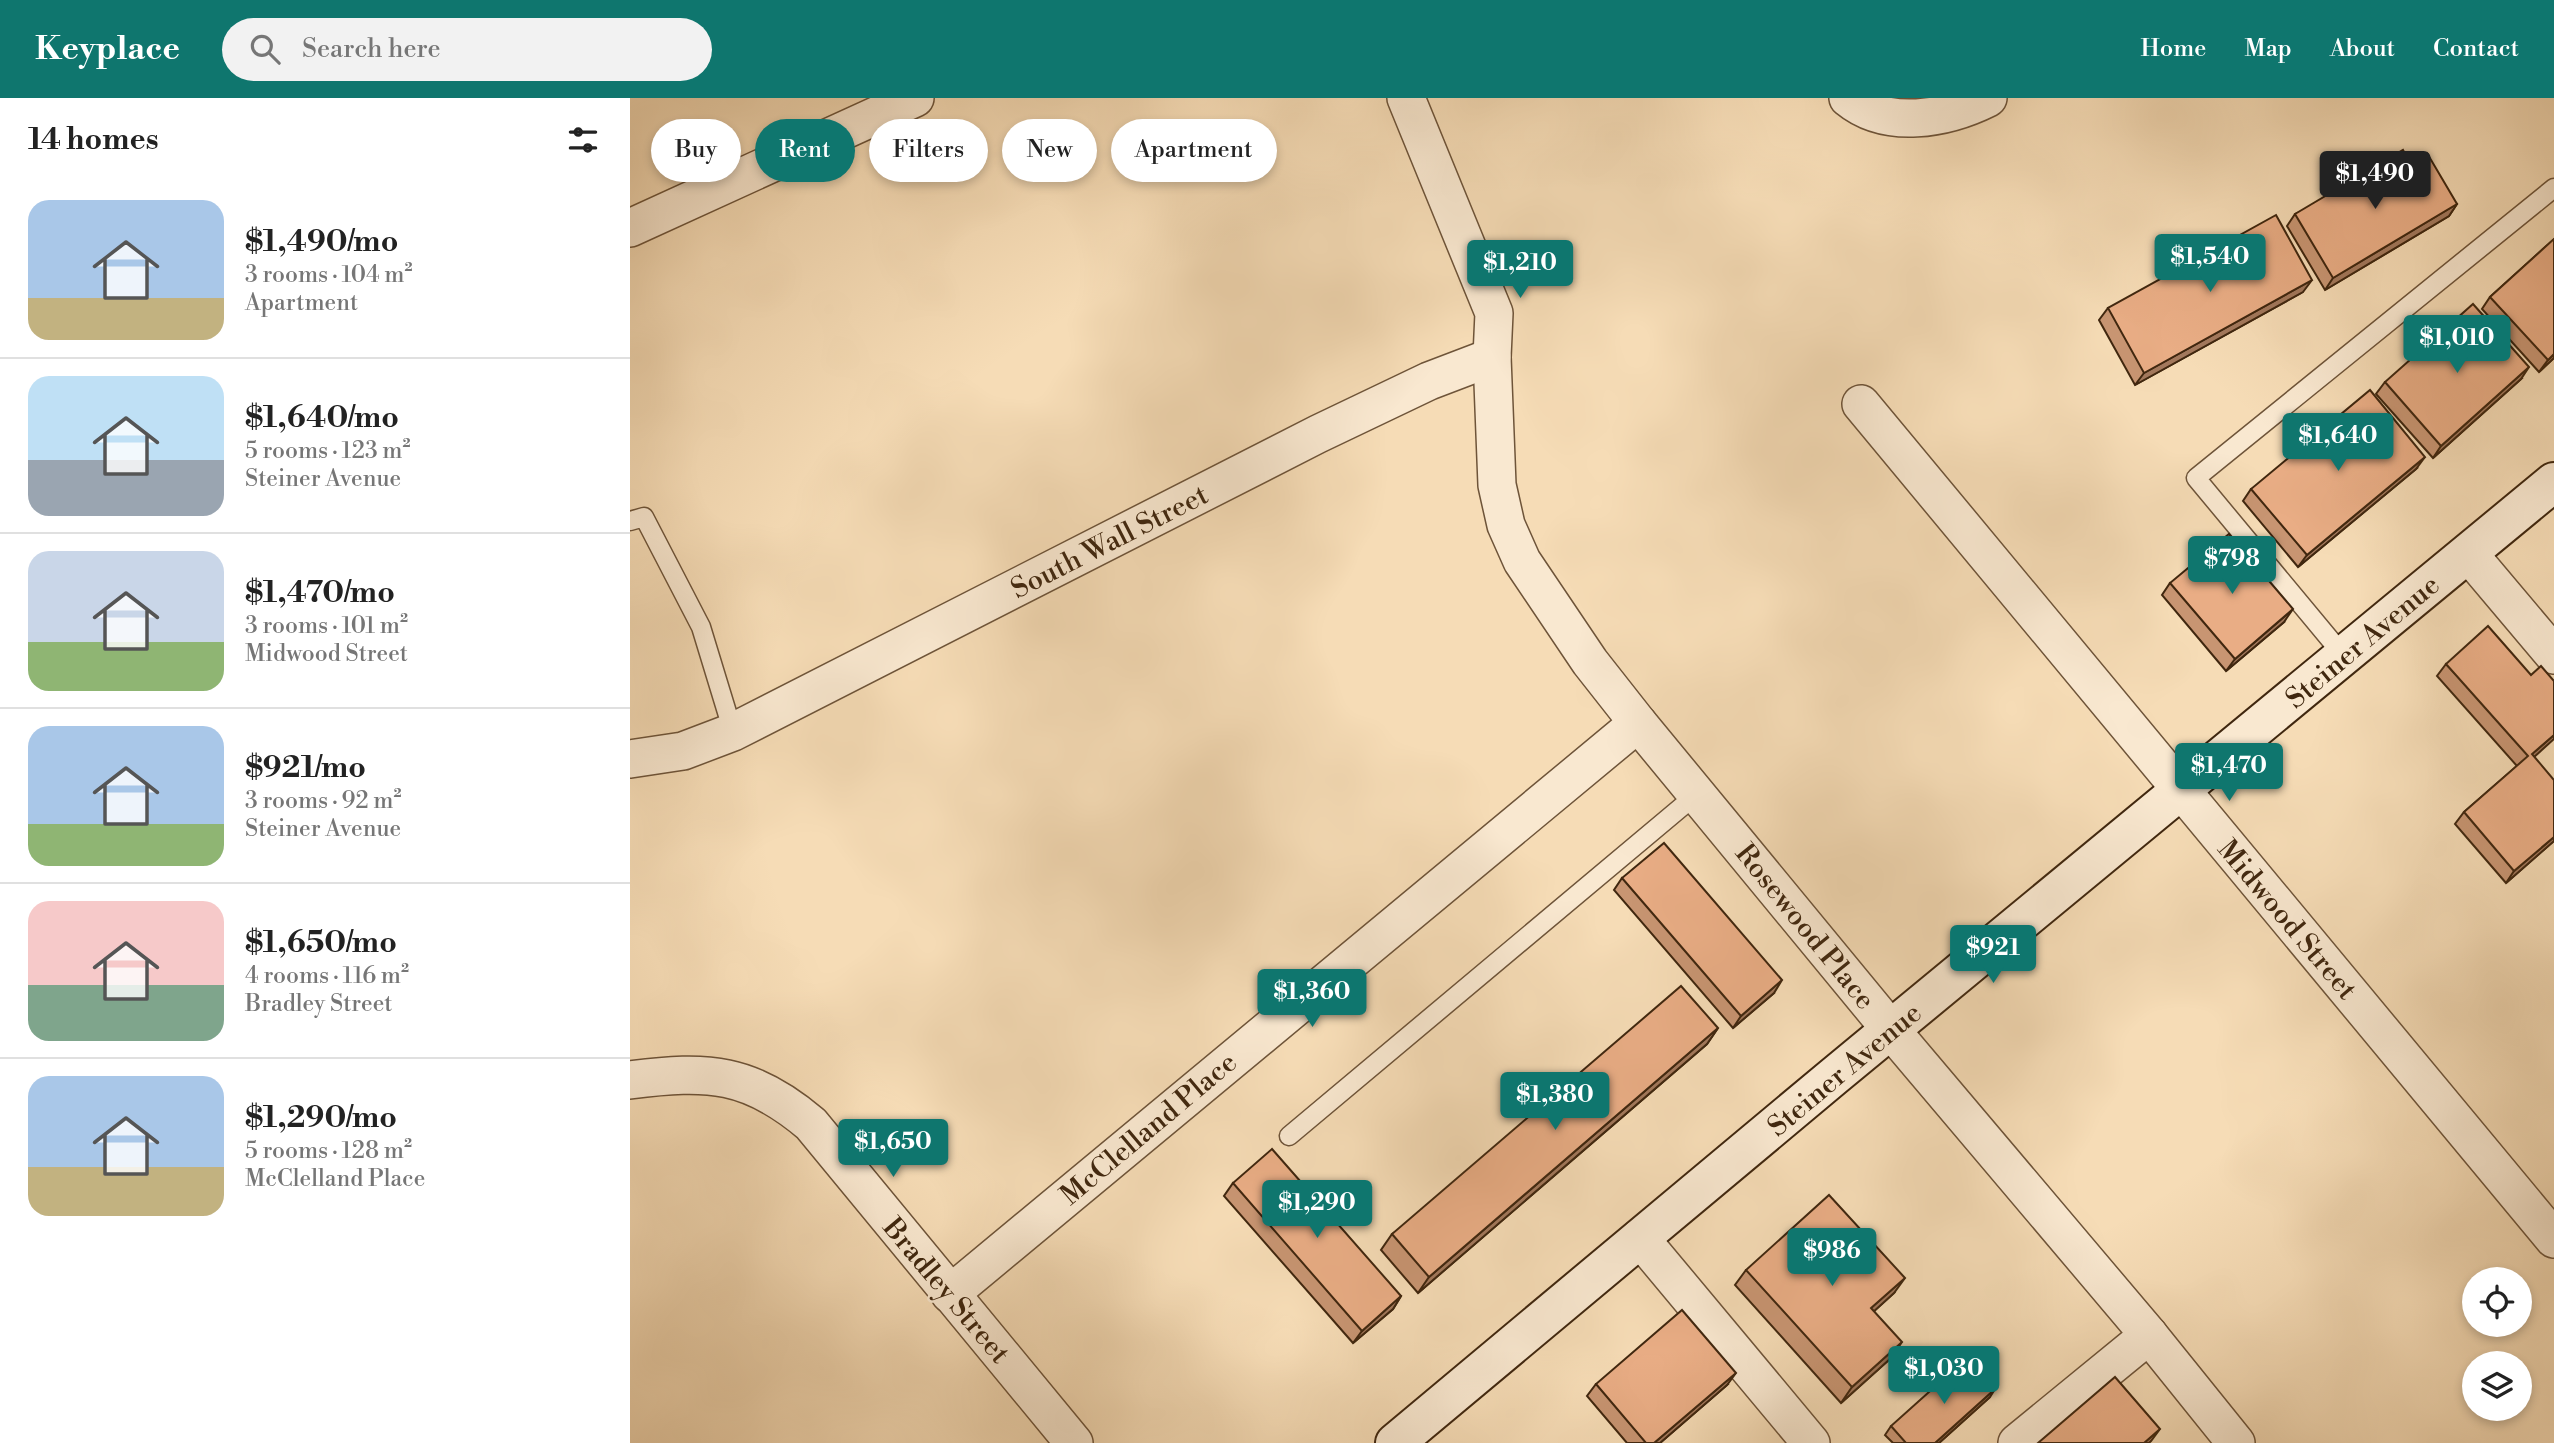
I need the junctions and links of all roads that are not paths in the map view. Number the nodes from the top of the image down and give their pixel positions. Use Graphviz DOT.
graph roads {
  1 [pos="915,98"];
  2 [pos="1406,98"];
  3 [pos="1848,98"];
  4 [pos="1987,98"];
  5 [pos="2554,188"];
  6 [pos="630,228"];
  7 [pos="1492,357"];
  8 [pos="1861,404"];
  9 [pos="2554,482"];
  10 [pos="637,519"];
  11 [pos="2468,553"];
  12 [pos="2343,655"];
  13 [pos="2554,655"];
  14 [pos="1639,723"];
  15 [pos="733,732"];
  16 [pos="630,759"];
  17 [pos="2181,791"];
  18 [pos="1697,794"];
  19 [pos="1891,1030"];
  20 [pos="630,1080"];
  21 [pos="1289,1136"];
  22 [pos="1640,1238"];
  23 [pos="2554,1239"];
  24 [pos="950,1294"];
  25 [pos="2149,1335"];
  26 [pos="1074,1443"];
  27 [pos="1395,1443"];
  28 [pos="1811,1443"];
  29 [pos="2017,1443"];
  30 [pos="2236,1443"];
  1 -- 6 [label="street"];
  2 -- 7 [label="street"];
  3 -- 4 [label="street"];
  5 -- 12 [label="lane"];
  7 -- 14 [label="street, Rosewood Place"];
  7 -- 15 [label="street, South Wall Street"];
  8 -- 17 [label="street, Midwood Street"];
  9 -- 11 [label="street, Steiner Avenue"];
  10 -- 15 [label="lane"];
  11 -- 12 [label="street, Steiner Avenue"];
  11 -- 13 [label="street"];
  12 -- 17 [label="street, Steiner Avenue"];
  14 -- 18 [label="street, Rosewood Place"];
  14 -- 24 [label="street, McClelland Place"];
  15 -- 16 [label="street, South Wall Street"];
  17 -- 19 [label="street, Steiner Avenue"];
  17 -- 23 [label="street, Midwood Street"];
  18 -- 19 [label="street, Rosewood Place"];
  18 -- 21 [label="lane"];
  19 -- 22 [label="street, Steiner Avenue"];
  19 -- 25 [label="street, Rosewood Place"];
  20 -- 24 [label="street, Bradley Street"];
  22 -- 27 [label="street, Steiner Avenue"];
  22 -- 28 [label="street"];
  24 -- 26 [label="street, Bradley Street"];
  25 -- 29 [label="street"];
  25 -- 30 [label="street, Rosewood Place"];
}
